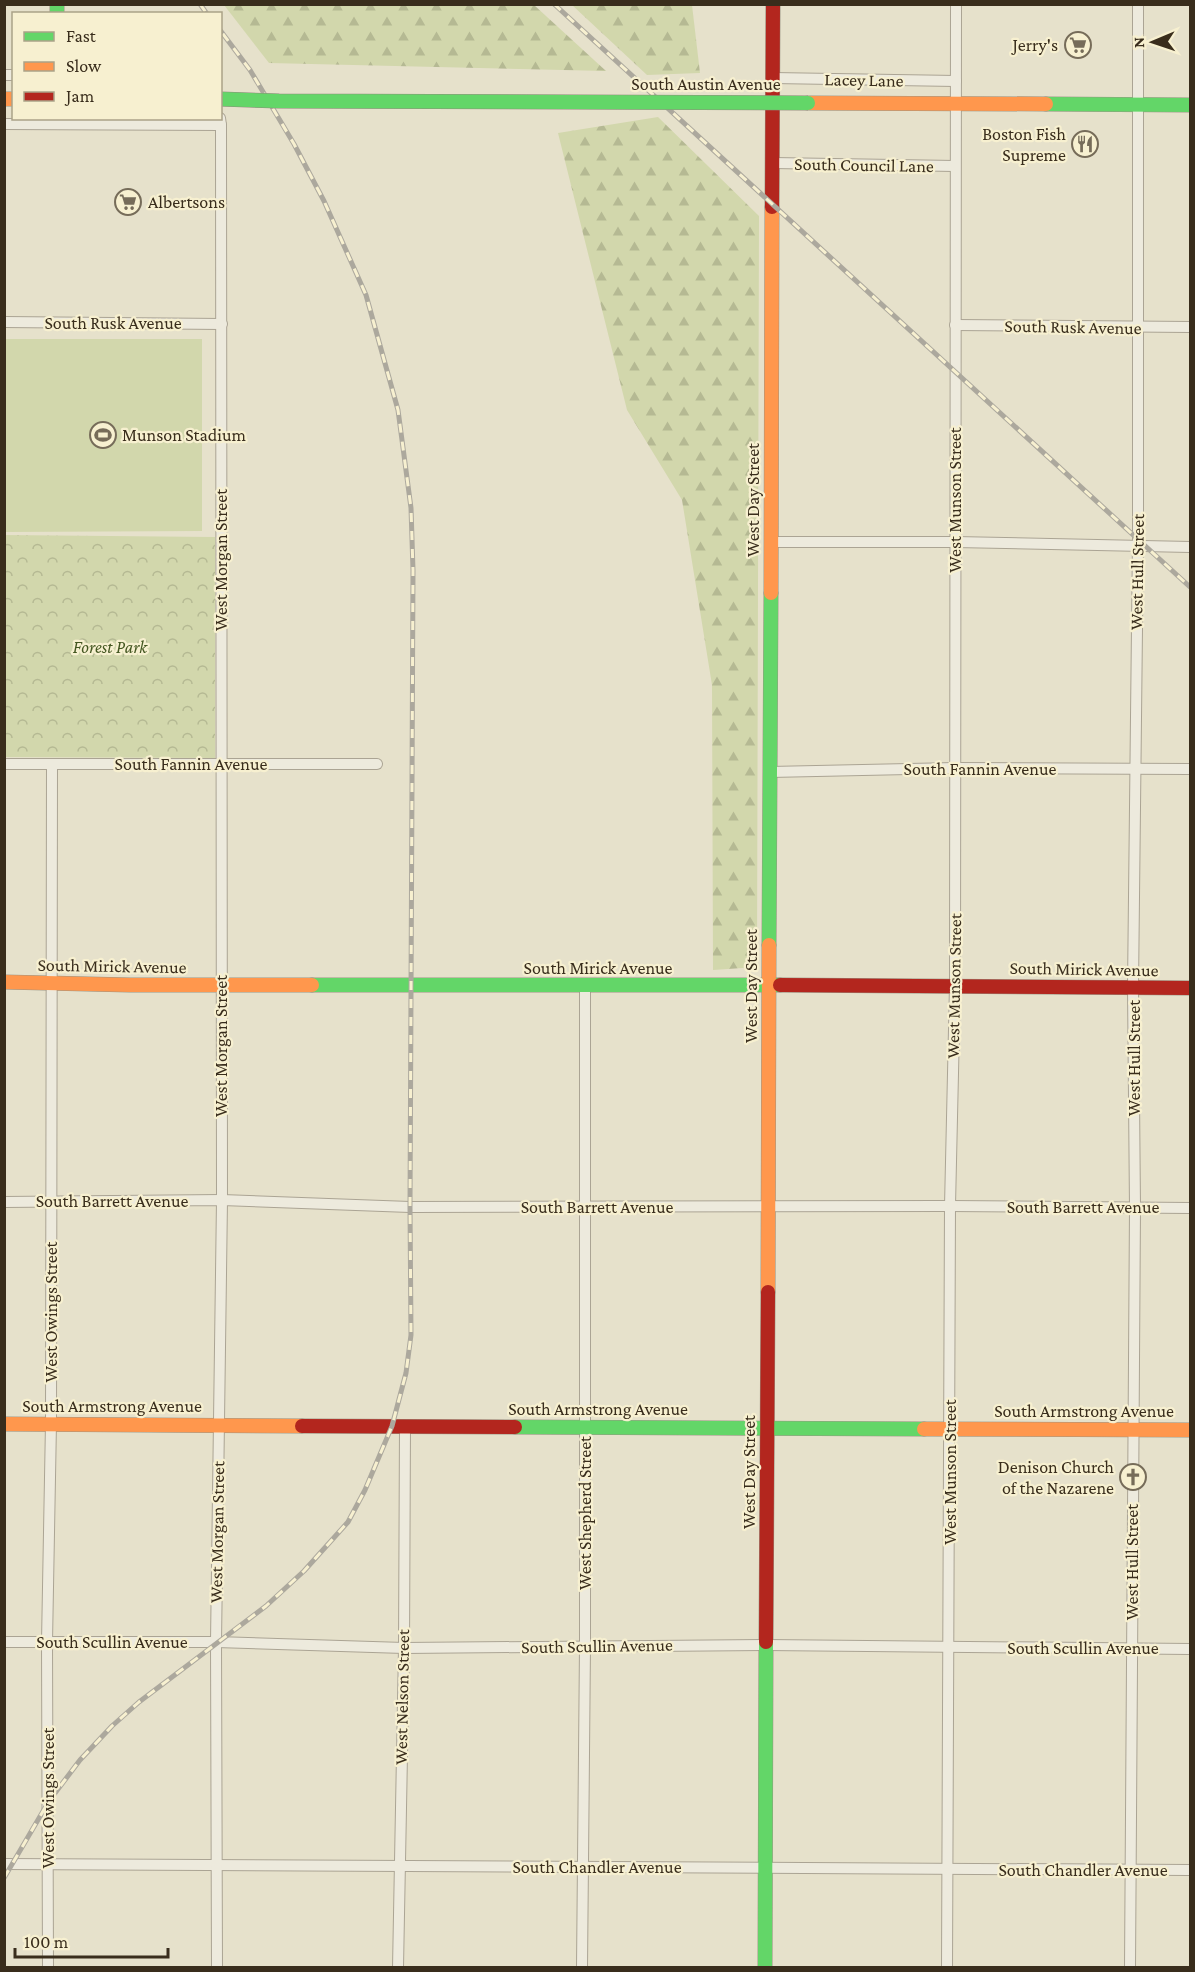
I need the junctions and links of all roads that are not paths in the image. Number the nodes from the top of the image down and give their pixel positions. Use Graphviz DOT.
graph roads {
  1 [pos="773,4"];
  2 [pos="956,4"];
  3 [pos="1138,4"];
  4 [pos="773,78"];
  5 [pos="956,81"];
  6 [pos="222,99"];
  7 [pos="956,104"];
  8 [pos="1138,105"];
  9 [pos="1191,105"];
  10 [pos="220,122"];
  11 [pos="4,124"];
  12 [pos="772,163"];
  13 [pos="956,166"];
  14 [pos="4,322"];
  15 [pos="222,324"];
  16 [pos="955,326"];
  17 [pos="1137,327"];
  18 [pos="1191,327"];
  19 [pos="770,542"];
  20 [pos="955,542"];
  21 [pos="1138,547"];
  22 [pos="1191,547"];
  23 [pos="4,764"];
  24 [pos="221,764"];
  25 [pos="377,764"];
  26 [pos="52,765"];
  27 [pos="955,768"];
  28 [pos="1135,769"];
  29 [pos="1191,769"];
  30 [pos="770,772"];
  31 [pos="4,982"];
  32 [pos="52,983"];
  33 [pos="221,985"];
  34 [pos="955,985"];
  35 [pos="585,986"];
  36 [pos="769,986"];
  37 [pos="1133,987"];
  38 [pos="1191,988"];
  39 [pos="222,1200"];
  40 [pos="4,1202"];
  41 [pos="52,1202"];
  42 [pos="950,1206"];
  43 [pos="585,1207"];
  44 [pos="769,1208"];
  45 [pos="1135,1208"];
  46 [pos="1191,1208"];
  47 [pos="51,1423"];
  48 [pos="4,1424"];
  49 [pos="219,1424"];
  50 [pos="405,1426"];
  51 [pos="585,1427"];
  52 [pos="767,1427"];
  53 [pos="950,1429"];
  54 [pos="1133,1429"];
  55 [pos="1191,1430"];
  56 [pos="4,1642"];
  57 [pos="47,1642"];
  58 [pos="216,1642"];
  59 [pos="766,1645"];
  60 [pos="585,1646"];
  61 [pos="404,1648"];
  62 [pos="949,1648"];
  63 [pos="1132,1649"];
  64 [pos="1191,1649"];
  65 [pos="49,1863"];
  66 [pos="4,1864"];
  67 [pos="216,1866"];
  68 [pos="582,1866"];
  69 [pos="399,1867"];
  70 [pos="765,1868"];
  71 [pos="947,1868"];
  72 [pos="1130,1870"];
  73 [pos="1191,1870"];
  74 [pos="48,1968"];
  75 [pos="217,1968"];
  76 [pos="398,1968"];
  77 [pos="582,1968"];
  78 [pos="765,1968"];
  79 [pos="947,1968"];
  80 [pos="1130,1968"];
  1 -- 4 [label="main road, West Day Street"];
  2 -- 5 [label="street, West Munson Street"];
  3 -- 8 [label="street, West Hull Street"];
  4 -- 5 [label="street, Lacey Lane"];
  4 -- 12 [label="main road, West Day Street"];
  5 -- 7 [label="street, West Munson Street"];
  6 -- 7 [label="main road, South Austin Avenue, bridge"];
  7 -- 8 [label="main road, South Austin Avenue"];
  7 -- 13 [label="street, West Munson Street"];
  8 -- 9 [label="main road, South Austin Avenue"];
  8 -- 17 [label="street, West Hull Street"];
  10 -- 11 [label="street"];
  10 -- 15 [label="street, West Morgan Street"];
  12 -- 13 [label="street, South Council Lane"];
  12 -- 19 [label="main road, West Day Street"];
  13 -- 16 [label="street, West Munson Street"];
  14 -- 15 [label="street, South Rusk Avenue"];
  15 -- 24 [label="street, West Morgan Street"];
  16 -- 17 [label="street, South Rusk Avenue"];
  16 -- 20 [label="street, West Munson Street"];
  17 -- 18 [label="street, South Rusk Avenue"];
  17 -- 21 [label="street, West Hull Street"];
  19 -- 20 [label="street"];
  19 -- 30 [label="main road, West Day Street"];
  20 -- 21 [label="street"];
  20 -- 27 [label="street, West Munson Street"];
  21 -- 22 [label="street"];
  21 -- 28 [label="street, West Hull Street"];
  23 -- 26 [label="street, South Fannin Avenue"];
  24 -- 25 [label="street, South Fannin Avenue"];
  24 -- 26 [label="street, South Fannin Avenue"];
  24 -- 33 [label="street, West Morgan Street"];
  26 -- 32 [label="street, West Owings Street"];
  27 -- 28 [label="street, South Fannin Avenue"];
  27 -- 30 [label="street, South Fannin Avenue"];
  27 -- 34 [label="street, West Munson Street"];
  28 -- 29 [label="street, South Fannin Avenue"];
  28 -- 37 [label="street, West Hull Street"];
  30 -- 36 [label="main road, West Day Street"];
  31 -- 32 [label="main road, South Mirick Avenue"];
  32 -- 33 [label="main road, South Mirick Avenue"];
  32 -- 41 [label="street, West Owings Street"];
  33 -- 35 [label="main road, South Mirick Avenue"];
  33 -- 39 [label="street, West Morgan Street"];
  34 -- 36 [label="main road, South Mirick Avenue"];
  34 -- 37 [label="main road, South Mirick Avenue"];
  34 -- 42 [label="street, West Munson Street"];
  35 -- 36 [label="main road, South Mirick Avenue"];
  35 -- 43 [label="street, West Shepherd Street"];
  36 -- 44 [label="main road, West Day Street"];
  37 -- 38 [label="main road, South Mirick Avenue"];
  37 -- 45 [label="street, West Hull Street"];
  39 -- 41 [label="street, South Barrett Avenue"];
  39 -- 43 [label="street, South Barrett Avenue"];
  39 -- 49 [label="street, West Morgan Street"];
  40 -- 41 [label="street, South Barrett Avenue"];
  41 -- 47 [label="street, West Owings Street"];
  42 -- 44 [label="street, South Barrett Avenue"];
  42 -- 45 [label="street, South Barrett Avenue"];
  42 -- 53 [label="street, West Munson Street"];
  43 -- 44 [label="street, South Barrett Avenue"];
  43 -- 51 [label="street, West Shepherd Street"];
  44 -- 52 [label="main road, West Day Street"];
  45 -- 46 [label="street, South Barrett Avenue"];
  45 -- 54 [label="street, West Hull Street"];
  47 -- 48 [label="main road, South Armstrong Avenue"];
  47 -- 49 [label="main road, South Armstrong Avenue"];
  47 -- 57 [label="street, West Owings Street"];
  49 -- 50 [label="main road, South Armstrong Avenue"];
  49 -- 58 [label="street, West Morgan Street"];
  50 -- 51 [label="main road, South Armstrong Avenue"];
  50 -- 61 [label="street, West Nelson Street"];
  51 -- 52 [label="main road, South Armstrong Avenue"];
  51 -- 60 [label="street, West Shepherd Street"];
  52 -- 53 [label="main road, South Armstrong Avenue"];
  52 -- 59 [label="main road, West Day Street"];
  53 -- 54 [label="main road, South Armstrong Avenue"];
  53 -- 62 [label="street, West Munson Street"];
  54 -- 55 [label="main road, South Armstrong Avenue"];
  54 -- 63 [label="street, West Hull Street"];
  56 -- 57 [label="street, South Scullin Avenue"];
  57 -- 58 [label="street, South Scullin Avenue"];
  57 -- 65 [label="street, West Owings Street"];
  58 -- 61 [label="street, South Scullin Avenue"];
  58 -- 67 [label="street, West Morgan Street"];
  59 -- 60 [label="street, South Scullin Avenue"];
  59 -- 62 [label="street, South Scullin Avenue"];
  59 -- 70 [label="main road, West Day Street"];
  60 -- 61 [label="street, South Scullin Avenue"];
  60 -- 68 [label="street, West Shepherd Street"];
  61 -- 69 [label="street, West Nelson Street"];
  62 -- 63 [label="street, South Scullin Avenue"];
  62 -- 71 [label="street, West Munson Street"];
  63 -- 64 [label="street, South Scullin Avenue"];
  63 -- 72 [label="street, West Hull Street"];
  65 -- 66 [label="street, South Chandler Avenue"];
  65 -- 67 [label="street, South Chandler Avenue"];
  65 -- 74 [label="street, West Owings Street"];
  67 -- 69 [label="street, South Chandler Avenue"];
  67 -- 75 [label="street, West Morgan Street"];
  68 -- 69 [label="street, South Chandler Avenue"];
  68 -- 70 [label="street, South Chandler Avenue"];
  68 -- 77 [label="street, West Shepherd Street"];
  69 -- 76 [label="street, West Nelson Street"];
  70 -- 71 [label="street, South Chandler Avenue"];
  70 -- 78 [label="main road, West Day Street"];
  71 -- 72 [label="street, South Chandler Avenue"];
  71 -- 79 [label="street, West Munson Street"];
  72 -- 73 [label="street, South Chandler Avenue"];
  72 -- 80 [label="street, West Hull Street"];
}
